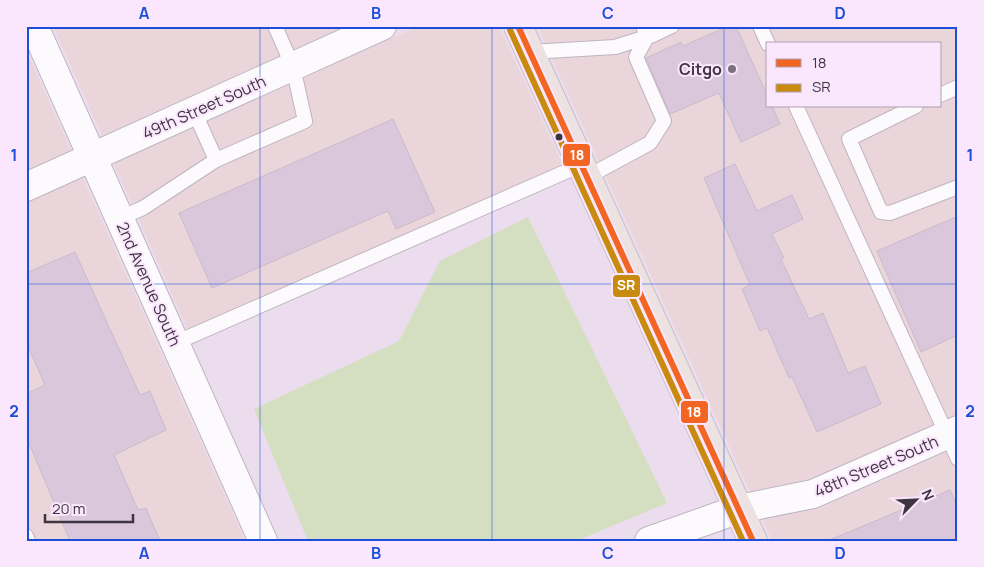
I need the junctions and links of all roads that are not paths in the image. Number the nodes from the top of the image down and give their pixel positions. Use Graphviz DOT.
graph roads {
  1 [pos="34,26"];
  2 [pos="275,26"];
  3 [pos="382,26"];
  4 [pos="518,26"];
  5 [pos="672,26"];
  6 [pos="760,26"];
  7 [pos="645,32"];
  8 [pos="767,42"];
  9 [pos="530,52"];
  10 [pos="293,67"];
  11 [pos="958,87"];
  12 [pos="942,93"];
  13 [pos="797,108"];
  14 [pos="912,108"];
  15 [pos="194,111"];
  16 [pos="92,157"];
  17 [pos="216,160"];
  18 [pos="584,171"];
  19 [pos="26,187"];
  20 [pos="958,187"];
  21 [pos="120,218"];
  22 [pos="175,343"];
  23 [pos="954,441"];
  24 [pos="739,510"];
  25 [pos="26,536"];
  26 [pos="28,541"];
  27 [pos="263,541"];
  28 [pos="649,541"];
  29 [pos="753,541"];
  1 -- 16 [label="street, 2nd Avenue South"];
  2 -- 10 [label="lane"];
  3 -- 10 [label="street, 49th Street South"];
  4 -- 9 [label="main road"];
  5 -- 7 [label="lane"];
  6 -- 8 [label="lane"];
  7 -- 9 [label="lane"];
  7 -- 18 [label="lane"];
  9 -- 18 [label="main road"];
  10 -- 15 [label="street, 49th Street South"];
  10 -- 17 [label="lane"];
  11 -- 12 [label="lane"];
  13 -- 23 [label="lane"];
  14 -- 20 [label="lane"];
  15 -- 16 [label="street, 49th Street South"];
  15 -- 17 [label="lane"];
  16 -- 19 [label="street, 49th Street South"];
  16 -- 21 [label="street, 2nd Avenue South"];
  17 -- 21 [label="lane"];
  18 -- 22 [label="lane"];
  18 -- 24 [label="main road"];
  21 -- 22 [label="street, 2nd Avenue South"];
  22 -- 27 [label="street, 2nd Avenue South"];
  23 -- 24 [label="street, 48th Street South"];
  24 -- 28 [label="street, 48th Street South"];
  24 -- 29 [label="main road"];
  25 -- 26 [label="lane"];
}
